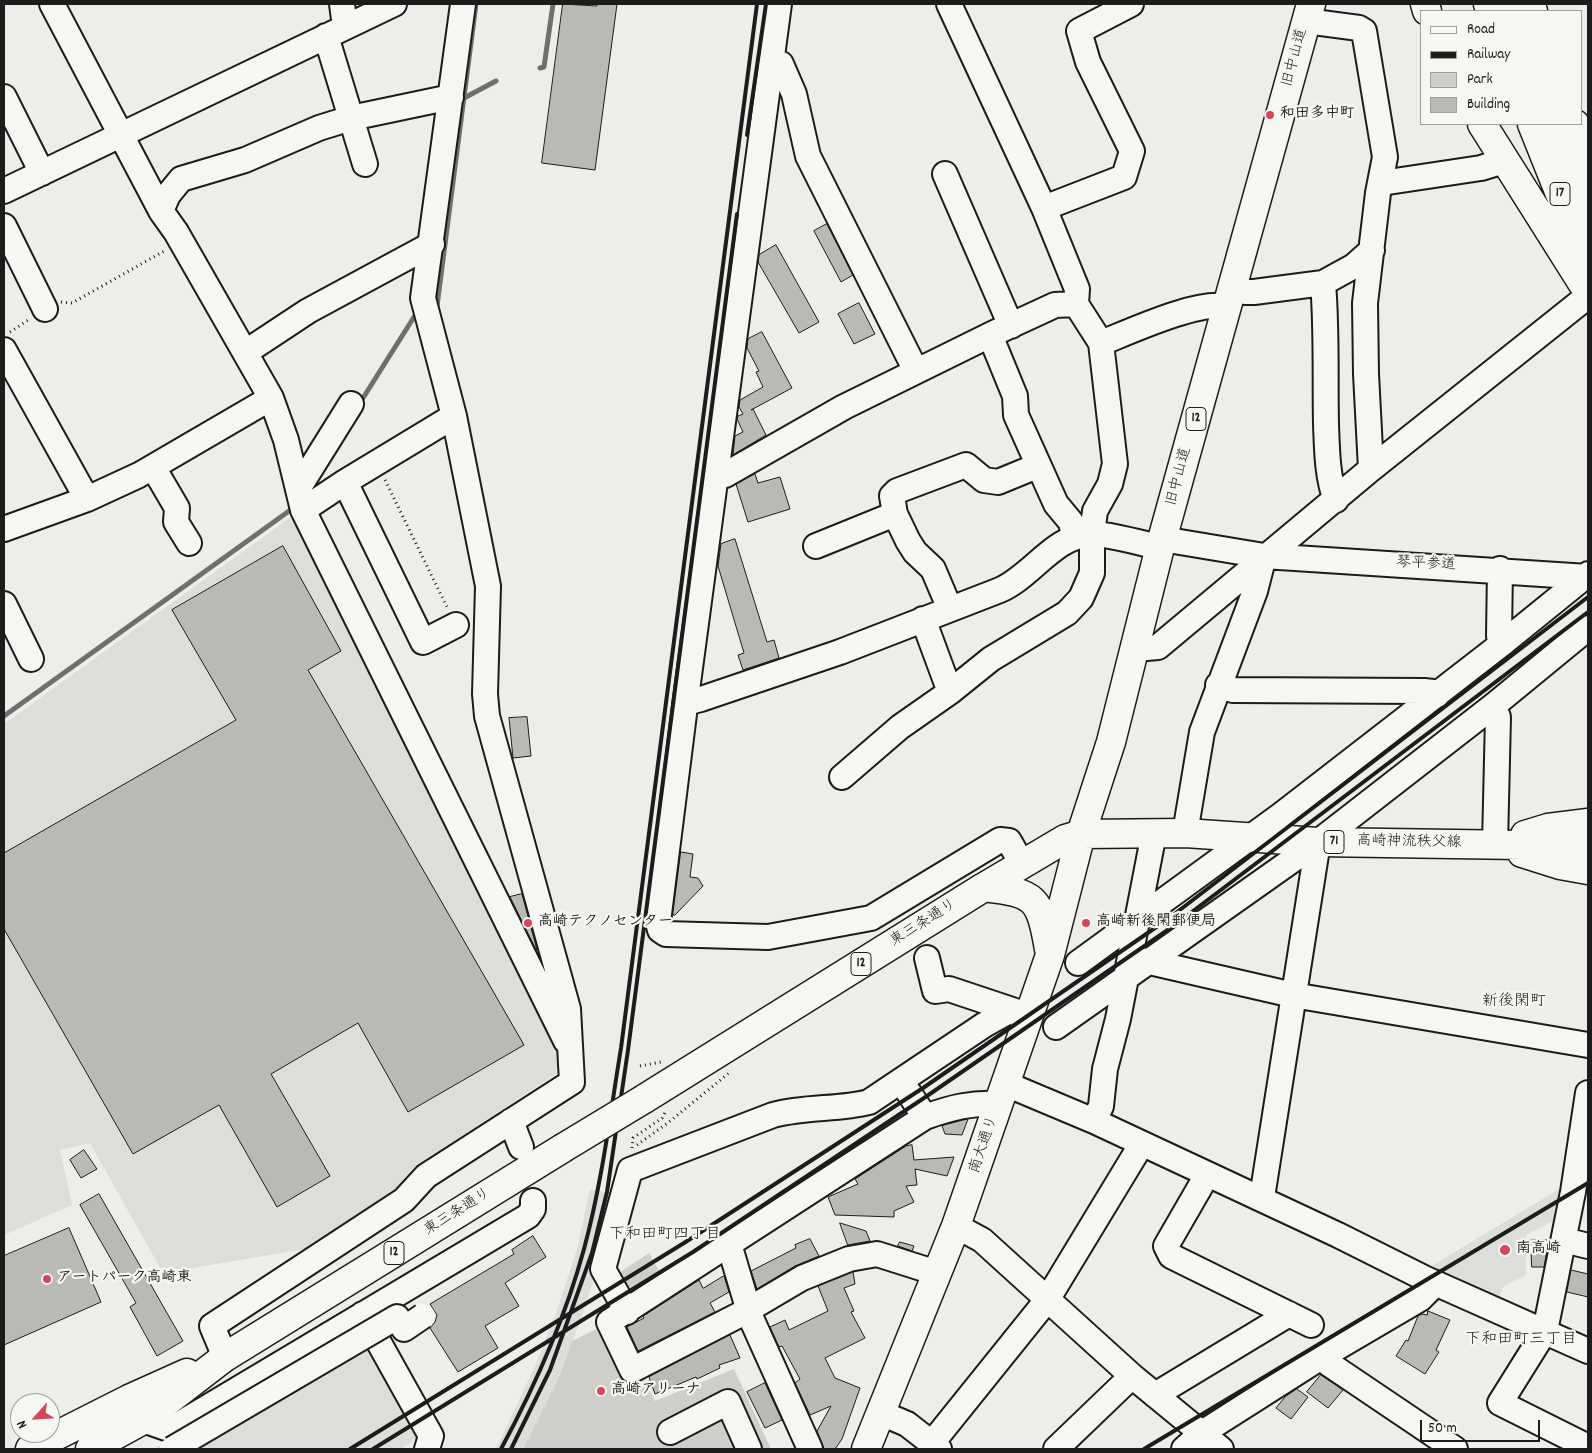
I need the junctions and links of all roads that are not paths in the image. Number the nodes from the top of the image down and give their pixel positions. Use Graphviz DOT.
graph roads {
  1 [pos="52,4"];
  2 [pos="342,4"];
  3 [pos="394,4"];
  4 [pos="463,4"];
  5 [pos="779,4"];
  6 [pos="950,4"];
  7 [pos="1131,4"];
  8 [pos="1308,12"];
  9 [pos="335,32"];
  10 [pos="771,60"];
  11 [pos="4,97"];
  12 [pos="451,97"];
  13 [pos="351,118"];
  14 [pos="1483,125"];
  15 [pos="1532,125"];
  16 [pos="1553,125"];
  17 [pos="1575,125"];
  18 [pos="122,135"];
  19 [pos="1588,156"];
  20 [pos="1503,158"];
  21 [pos="365,164"];
  22 [pos="42,173"];
  23 [pos="945,174"];
  24 [pos="1381,181"];
  25 [pos="4,191"];
  26 [pos="1044,208"];
  27 [pos="161,211"];
  28 [pos="1588,211"];
  29 [pos="4,226"];
  30 [pos="432,244"];
  31 [pos="1372,250"];
  32 [pos="1588,264"];
  33 [pos="1323,283"];
  34 [pos="1588,292"];
  35 [pos="1588,296"];
  36 [pos="1230,297"];
  37 [pos="1076,304"];
  38 [pos="45,309"];
  39 [pos="1000,330"];
  40 [pos="1101,343"];
  41 [pos="4,350"];
  42 [pos="246,352"];
  43 [pos="916,371"];
  44 [pos="271,398"];
  45 [pos="351,404"];
  46 [pos="454,416"];
  47 [pos="1037,466"];
  48 [pos="153,467"];
  49 [pos="1372,469"];
  50 [pos="716,476"];
  51 [pos="344,482"];
  52 [pos="86,499"];
  53 [pos="300,500"];
  54 [pos="1336,500"];
  55 [pos="895,514"];
  56 [pos="4,529"];
  57 [pos="1083,536"];
  58 [pos="189,543"];
  59 [pos="1161,543"];
  60 [pos="816,546"];
  61 [pos="1264,556"];
  62 [pos="1500,569"];
  63 [pos="1587,576"];
  64 [pos="4,604"];
  65 [pos="950,609"];
  66 [pos="923,619"];
  67 [pos="456,625"];
  68 [pos="1588,628"];
  69 [pos="1503,643"];
  70 [pos="1135,649"];
  71 [pos="31,660"];
  72 [pos="1218,686"];
  73 [pos="950,692"];
  74 [pos="1437,695"];
  75 [pos="686,698"];
  76 [pos="1493,706"];
  77 [pos="842,777"];
  78 [pos="1588,823"];
  79 [pos="1154,833"];
  80 [pos="1185,833"];
  81 [pos="1081,834"];
  82 [pos="1252,837"];
  83 [pos="1318,842"];
  84 [pos="1495,844"];
  85 [pos="1588,846"];
  86 [pos="1022,864"];
  87 [pos="1588,870"];
  88 [pos="984,887"];
  89 [pos="1136,920"];
  90 [pos="1050,955"];
  91 [pos="928,958"];
  92 [pos="1078,963"];
  93 [pos="1134,967"];
  94 [pos="1293,995"];
  95 [pos="1020,1013"];
  96 [pos="1056,1027"];
  97 [pos="1588,1045"];
  98 [pos="572,1054"];
  99 [pos="901,1081"];
  100 [pos="1588,1093"];
  101 [pos="1003,1094"];
  102 [pos="925,1118"];
  103 [pos="511,1121"];
  104 [pos="1094,1122"];
  105 [pos="1141,1145"];
  106 [pos="521,1147"];
  107 [pos="1207,1175"];
  108 [pos="1257,1197"];
  109 [pos="533,1201"];
  110 [pos="1579,1204"];
  111 [pos="956,1226"];
  112 [pos="1564,1240"];
  113 [pos="729,1244"];
  114 [pos="1588,1246"];
  115 [pos="937,1273"];
  116 [pos="1436,1283"];
  117 [pos="1046,1300"];
  118 [pos="749,1308"];
  119 [pos="627,1312"];
  120 [pos="363,1313"];
  121 [pos="1288,1314"];
  122 [pos="424,1316"];
  123 [pos="1311,1324"];
  124 [pos="1545,1331"];
  125 [pos="1588,1352"];
  126 [pos="1323,1356"];
  127 [pos="225,1357"];
  128 [pos="1132,1376"];
  129 [pos="1155,1395"];
  130 [pos="881,1413"];
  131 [pos="143,1420"];
  132 [pos="670,1432"];
  133 [pos="1202,1433"];
  134 [pos="935,1446"];
  135 [pos="1585,1446"];
  136 [pos="30,1449"];
  137 [pos="90,1449"];
  138 [pos="172,1449"];
  139 [pos="427,1449"];
  140 [pos="749,1449"];
  141 [pos="810,1449"];
  142 [pos="866,1449"];
  143 [pos="1056,1449"];
  144 [pos="1184,1449"];
  145 [pos="1221,1449"];
  146 [pos="1455,1449"];
  1 -- 18 [label="street"];
  2 -- 9 [label="street"];
  3 -- 9 [label="street"];
  4 -- 12 [label="street"];
  5 -- 10 [label="street"];
  6 -- 26 [label="street"];
  7 -- 26 [label="street"];
  8 -- 24 [label="street"];
  8 -- 36 [label="main road, 旧中山道 / 12"];
  9 -- 13 [label="street"];
  9 -- 18 [label="street"];
  10 -- 43 [label="street"];
  10 -- 50 [label="street"];
  11 -- 22 [label="street"];
  12 -- 13 [label="street"];
  12 -- 30 [label="street"];
  13 -- 21 [label="street"];
  13 -- 27 [label="street"];
  14 -- 20 [label="main road"];
  15 -- 32 [label="main road, 17"];
  16 -- 28 [label="main road, 17"];
  17 -- 19 [label="main road"];
  18 -- 22 [label="street"];
  18 -- 27 [label="street"];
  20 -- 24 [label="street"];
  20 -- 34 [label="main road"];
  22 -- 25 [label="street"];
  23 -- 39 [label="street"];
  24 -- 31 [label="street"];
  26 -- 37 [label="street"];
  27 -- 42 [label="street"];
  29 -- 38 [label="street"];
  30 -- 42 [label="street"];
  30 -- 46 [label="street"];
  31 -- 33 [label="street"];
  31 -- 49 [label="street"];
  33 -- 36 [label="street"];
  33 -- 54 [label="street"];
  35 -- 49 [label="street"];
  36 -- 40 [label="street"];
  36 -- 59 [label="main road, 旧中山道 / 12"];
  37 -- 39 [label="street"];
  37 -- 40 [label="street"];
  39 -- 43 [label="street"];
  39 -- 47 [label="street"];
  40 -- 57 [label="street"];
  41 -- 52 [label="street"];
  42 -- 44 [label="street"];
  43 -- 50 [label="street"];
  44 -- 48 [label="street"];
  44 -- 53 [label="street"];
  45 -- 53 [label="street"];
  46 -- 51 [label="street"];
  46 -- 98 [label="street"];
  47 -- 55 [label="street"];
  47 -- 57 [label="street"];
  48 -- 52 [label="street"];
  48 -- 58 [label="street"];
  49 -- 54 [label="street"];
  50 -- 75 [label="street"];
  51 -- 53 [label="street"];
  51 -- 67 [label="street"];
  52 -- 56 [label="street"];
  53 -- 98 [label="street"];
  54 -- 61 [label="street"];
  55 -- 60 [label="street"];
  55 -- 65 [label="street"];
  57 -- 59 [label="street, 琴平参道"];
  57 -- 65 [label="street"];
  57 -- 73 [label="street"];
  59 -- 61 [label="street, 琴平参道"];
  59 -- 70 [label="main road, 旧中山道 / 12"];
  61 -- 62 [label="street, 琴平参道"];
  61 -- 70 [label="street"];
  61 -- 72 [label="street"];
  62 -- 63 [label="street, 琴平参道"];
  62 -- 69 [label="street"];
  63 -- 69 [label="street"];
  64 -- 71 [label="street"];
  65 -- 66 [label="street"];
  66 -- 73 [label="street"];
  66 -- 75 [label="street"];
  68 -- 76 [label="street"];
  69 -- 74 [label="street"];
  70 -- 81 [label="main road, 旧中山道 / 12"];
  72 -- 74 [label="street"];
  72 -- 80 [label="street"];
  73 -- 77 [label="street"];
  74 -- 82 [label="street"];
  75 -- 86 [label="street"];
  76 -- 83 [label="street"];
  76 -- 84 [label="street"];
  78 -- 84 [label="main road, 71"];
  79 -- 80 [label="main road, 高崎神流秩父線 / 71"];
  79 -- 81 [label="main road, 高崎神流秩父線 / 71"];
  79 -- 89 [label="street"];
  80 -- 82 [label="main road, 高崎神流秩父線 / 71"];
  81 -- 86 [label="main road, 東三条通り / 12"];
  81 -- 90 [label="main road, 南大通り"];
  82 -- 83 [label="main road, 高崎神流秩父線 / 71"];
  82 -- 89 [label="street"];
  83 -- 84 [label="main road, 高崎神流秩父線 / 71"];
  83 -- 93 [label="street"];
  83 -- 94 [label="street"];
  84 -- 85 [label="main road, 高崎神流秩父線 / 71"];
  84 -- 87 [label="main road, 71"];
  86 -- 88 [label="main road, 東三条通り / 12"];
  88 -- 90 [label="main road"];
  88 -- 127 [label="main road, 東三条通り / 12, bridge"];
  89 -- 92 [label="street"];
  89 -- 93 [label="street"];
  90 -- 95 [label="main road, 南大通り"];
  91 -- 95 [label="street"];
  93 -- 94 [label="street"];
  93 -- 96 [label="street"];
  93 -- 104 [label="street"];
  94 -- 97 [label="street"];
  94 -- 108 [label="street"];
  95 -- 99 [label="street"];
  95 -- 101 [label="main road, 南大通り"];
  98 -- 103 [label="street"];
  99 -- 102 [label="street"];
  99 -- 119 [label="street"];
  100 -- 110 [label="street"];
  101 -- 102 [label="street"];
  101 -- 104 [label="street"];
  101 -- 111 [label="main road, 南大通り"];
  102 -- 113 [label="street"];
  103 -- 106 [label="street"];
  103 -- 127 [label="street"];
  104 -- 105 [label="street"];
  105 -- 107 [label="street"];
  105 -- 117 [label="street"];
  107 -- 108 [label="street"];
  107 -- 121 [label="street"];
  108 -- 116 [label="street"];
  109 -- 120 [label="street"];
  110 -- 112 [label="street"];
  111 -- 115 [label="main road, 南大通り"];
  111 -- 117 [label="street"];
  112 -- 114 [label="street"];
  112 -- 124 [label="street"];
  113 -- 118 [label="street"];
  113 -- 119 [label="street"];
  115 -- 118 [label="street"];
  115 -- 130 [label="main road, 南大通り"];
  116 -- 124 [label="street"];
  116 -- 126 [label="street"];
  117 -- 128 [label="street"];
  117 -- 134 [label="street"];
  118 -- 119 [label="street"];
  118 -- 141 [label="street"];
  120 -- 131 [label="street"];
  120 -- 139 [label="street"];
  121 -- 123 [label="street"];
  121 -- 129 [label="street"];
  122 -- 138 [label="street, bridge"];
  124 -- 125 [label="street"];
  124 -- 135 [label="street"];
  126 -- 133 [label="street"];
  126 -- 146 [label="street"];
  127 -- 131 [label="main road, 東三条通り / 12"];
  127 -- 136 [label="main road, 東三条通り / 12"];
  128 -- 129 [label="street"];
  128 -- 143 [label="street"];
  129 -- 133 [label="street"];
  130 -- 134 [label="street"];
  130 -- 142 [label="main road, 南大通り"];
  131 -- 137 [label="main road, 東三条通り / 12"];
  132 -- 140 [label="street"];
  133 -- 144 [label="street"];
  133 -- 145 [label="street"];
}
